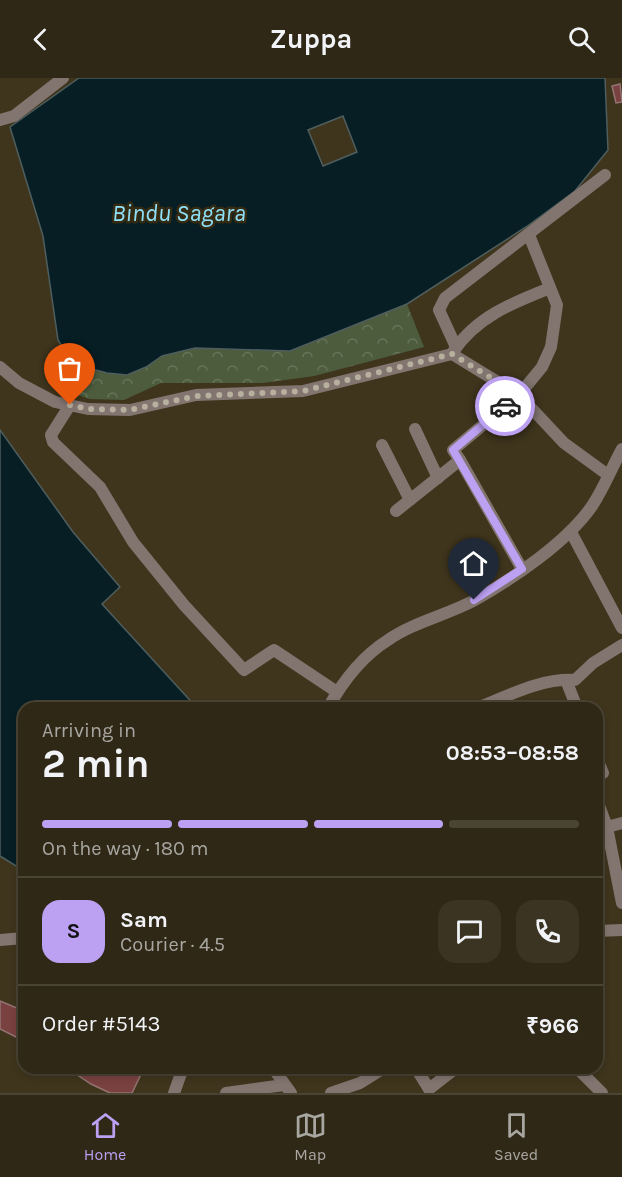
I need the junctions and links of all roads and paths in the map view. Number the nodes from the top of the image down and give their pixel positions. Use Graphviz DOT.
graph roads {
  1 [pos="63,78"];
  2 [pos="0,120"];
  3 [pos="605,175"];
  4 [pos="529,235"];
  5 [pos="550,288"];
  6 [pos="454,351"];
  7 [pos="0,367"];
  8 [pos="519,395"];
  9 [pos="70,405"];
  10 [pos="415,429"];
  11 [pos="382,445"];
  12 [pos="622,449"];
  13 [pos="460,460"];
  14 [pos="609,475"];
  15 [pos="438,477"];
  16 [pos="410,500"];
  17 [pos="396,511"];
  18 [pos="571,532"];
  19 [pos="522,569"];
  20 [pos="622,628"];
  21 [pos="622,645"];
  22 [pos="566,680"];
  23 [pos="336,694"];
  24 [pos="331,702"];
  25 [pos="492,702"];
  26 [pos="575,702"];
  27 [pos="603,816"];
  28 [pos="622,823"];
  29 [pos="607,827"];
  30 [pos="622,903"];
  31 [pos="622,930"];
  32 [pos="603,931"];
  33 [pos="18,938"];
  34 [pos="0,940"];
  35 [pos="181,1074"];
  36 [pos="277,1074"];
  37 [pos="374,1074"];
  38 [pos="420,1074"];
  39 [pos="448,1074"];
  40 [pos="583,1074"];
  41 [pos="287,1089"];
  42 [pos="174,1093"];
  43 [pos="226,1093"];
  44 [pos="331,1093"];
  45 [pos="602,1093"];
  1 -- 2 [label="street"];
  3 -- 4 [label="street"];
  4 -- 5 [label="street"];
  4 -- 6 [label="street"];
  5 -- 6 [label="street"];
  5 -- 8 [label="street"];
  6 -- 8 [label="street"];
  6 -- 9 [label="street"];
  7 -- 9 [label="street"];
  8 -- 13 [label="street"];
  8 -- 14 [label="street"];
  9 -- 23 [label="street"];
  10 -- 15 [label="street"];
  11 -- 16 [label="street"];
  12 -- 14 [label="street"];
  13 -- 15 [label="street"];
  13 -- 19 [label="street"];
  14 -- 18 [label="street"];
  15 -- 16 [label="street"];
  16 -- 17 [label="street"];
  18 -- 19 [label="street"];
  18 -- 20 [label="street"];
  19 -- 23 [label="street"];
  21 -- 22 [label="street"];
  22 -- 25 [label="street"];
  22 -- 26 [label="street"];
  23 -- 24 [label="street"];
  27 -- 29 [label="street"];
  28 -- 29 [label="street"];
  29 -- 30 [label="street"];
  31 -- 32 [label="street"];
  33 -- 34 [label="street"];
  35 -- 42 [label="street"];
  36 -- 41 [label="street"];
  37 -- 44 [label="street"];
  38 -- 39 [label="street"];
  40 -- 45 [label="street"];
  41 -- 43 [label="street"];
}
